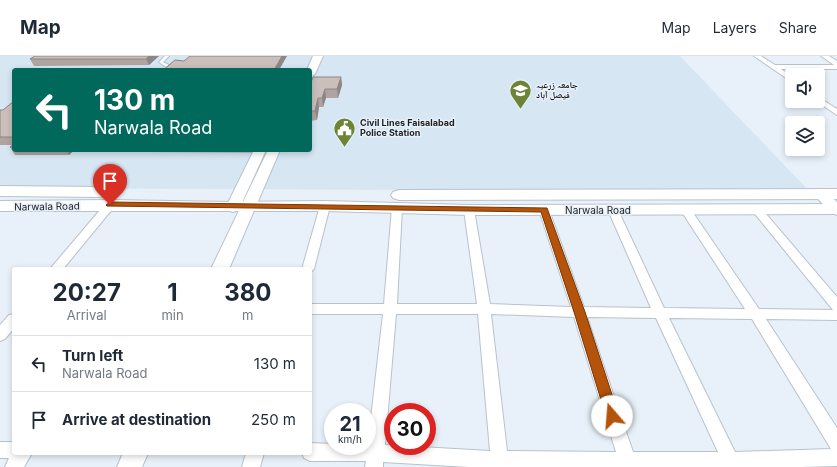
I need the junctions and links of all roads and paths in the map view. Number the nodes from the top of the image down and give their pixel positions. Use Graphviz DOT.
graph roads {
  1 [pos="167,56"];
  2 [pos="757,56"];
  3 [pos="824,56"];
  4 [pos="837,64"];
  5 [pos="302,65"];
  6 [pos="314,65"];
  7 [pos="773,67"];
  8 [pos="837,67"];
  9 [pos="169,68"];
  10 [pos="785,75"];
  11 [pos="825,104"];
  12 [pos="837,113"];
  13 [pos="259,152"];
  14 [pos="273,152"];
  15 [pos="0,191"];
  16 [pos="243,200"];
  17 [pos="110,205"];
  18 [pos="837,205"];
  19 [pos="0,206"];
  20 [pos="325,206"];
  21 [pos="397,208"];
  22 [pos="685,209"];
  23 [pos="756,209"];
  24 [pos="469,210"];
  25 [pos="544,210"];
  26 [pos="613,210"];
  27 [pos="58,267"];
  28 [pos="221,267"];
  29 [pos="309,267"];
  30 [pos="837,306"];
  31 [pos="312,309"];
  32 [pos="390,309"];
  33 [pos="484,309"];
  34 [pos="580,312"];
  35 [pos="660,313"];
  36 [pos="755,313"];
  37 [pos="837,315"];
  38 [pos="12,321"];
  39 [pos="0,335"];
  40 [pos="837,442"];
  41 [pos="0,450"];
  42 [pos="12,450"];
  43 [pos="312,452"];
  44 [pos="22,455"];
  45 [pos="135,455"];
  46 [pos="254,455"];
  47 [pos="837,457"];
  48 [pos="374,460"];
  49 [pos="627,460"];
  50 [pos="500,464"];
  51 [pos="732,464"];
  52 [pos="14,467"];
  53 [pos="129,467"];
  54 [pos="251,467"];
  1 -- 9 [label="lane"];
  2 -- 7 [label="street"];
  3 -- 4 [label="street"];
  5 -- 6 [label="street"];
  7 -- 8 [label="street"];
  7 -- 10 [label="street"];
  11 -- 12 [label="street"];
  13 -- 16 [label="street"];
  14 -- 16 [label="street"];
  15 -- 16 [label="main road, Narwala Road"];
  16 -- 17 [label="main road, Narwala Road"];
  16 -- 18 [label="main road, Narwala Road"];
  16 -- 20 [label="main road, Narwala Road"];
  16 -- 28 [label="street"];
  17 -- 19 [label="main road, Narwala Road"];
  17 -- 27 [label="street"];
  18 -- 23 [label="main road, Narwala Road"];
  20 -- 21 [label="main road, Narwala Road"];
  20 -- 29 [label="street"];
  21 -- 24 [label="main road, Narwala Road"];
  21 -- 32 [label="street"];
  22 -- 23 [label="main road, Narwala Road"];
  22 -- 26 [label="main road, Narwala Road"];
  22 -- 36 [label="street"];
  23 -- 30 [label="street"];
  24 -- 25 [label="main road, Narwala Road"];
  24 -- 33 [label="street"];
  25 -- 26 [label="main road, Narwala Road"];
  25 -- 34 [label="street"];
  26 -- 35 [label="street"];
  31 -- 32 [label="street"];
  32 -- 33 [label="street"];
  32 -- 48 [label="street"];
  33 -- 34 [label="street"];
  33 -- 50 [label="street"];
  34 -- 35 [label="street"];
  34 -- 49 [label="street"];
  35 -- 36 [label="street"];
  35 -- 51 [label="street"];
  36 -- 37 [label="street"];
  36 -- 40 [label="street"];
  38 -- 39 [label="street"];
  41 -- 42 [label="street"];
  43 -- 48 [label="street"];
  44 -- 52 [label="street"];
  45 -- 53 [label="street"];
  46 -- 54 [label="street"];
  47 -- 51 [label="street"];
  48 -- 50 [label="street"];
  49 -- 50 [label="street"];
  49 -- 51 [label="street"];
}
